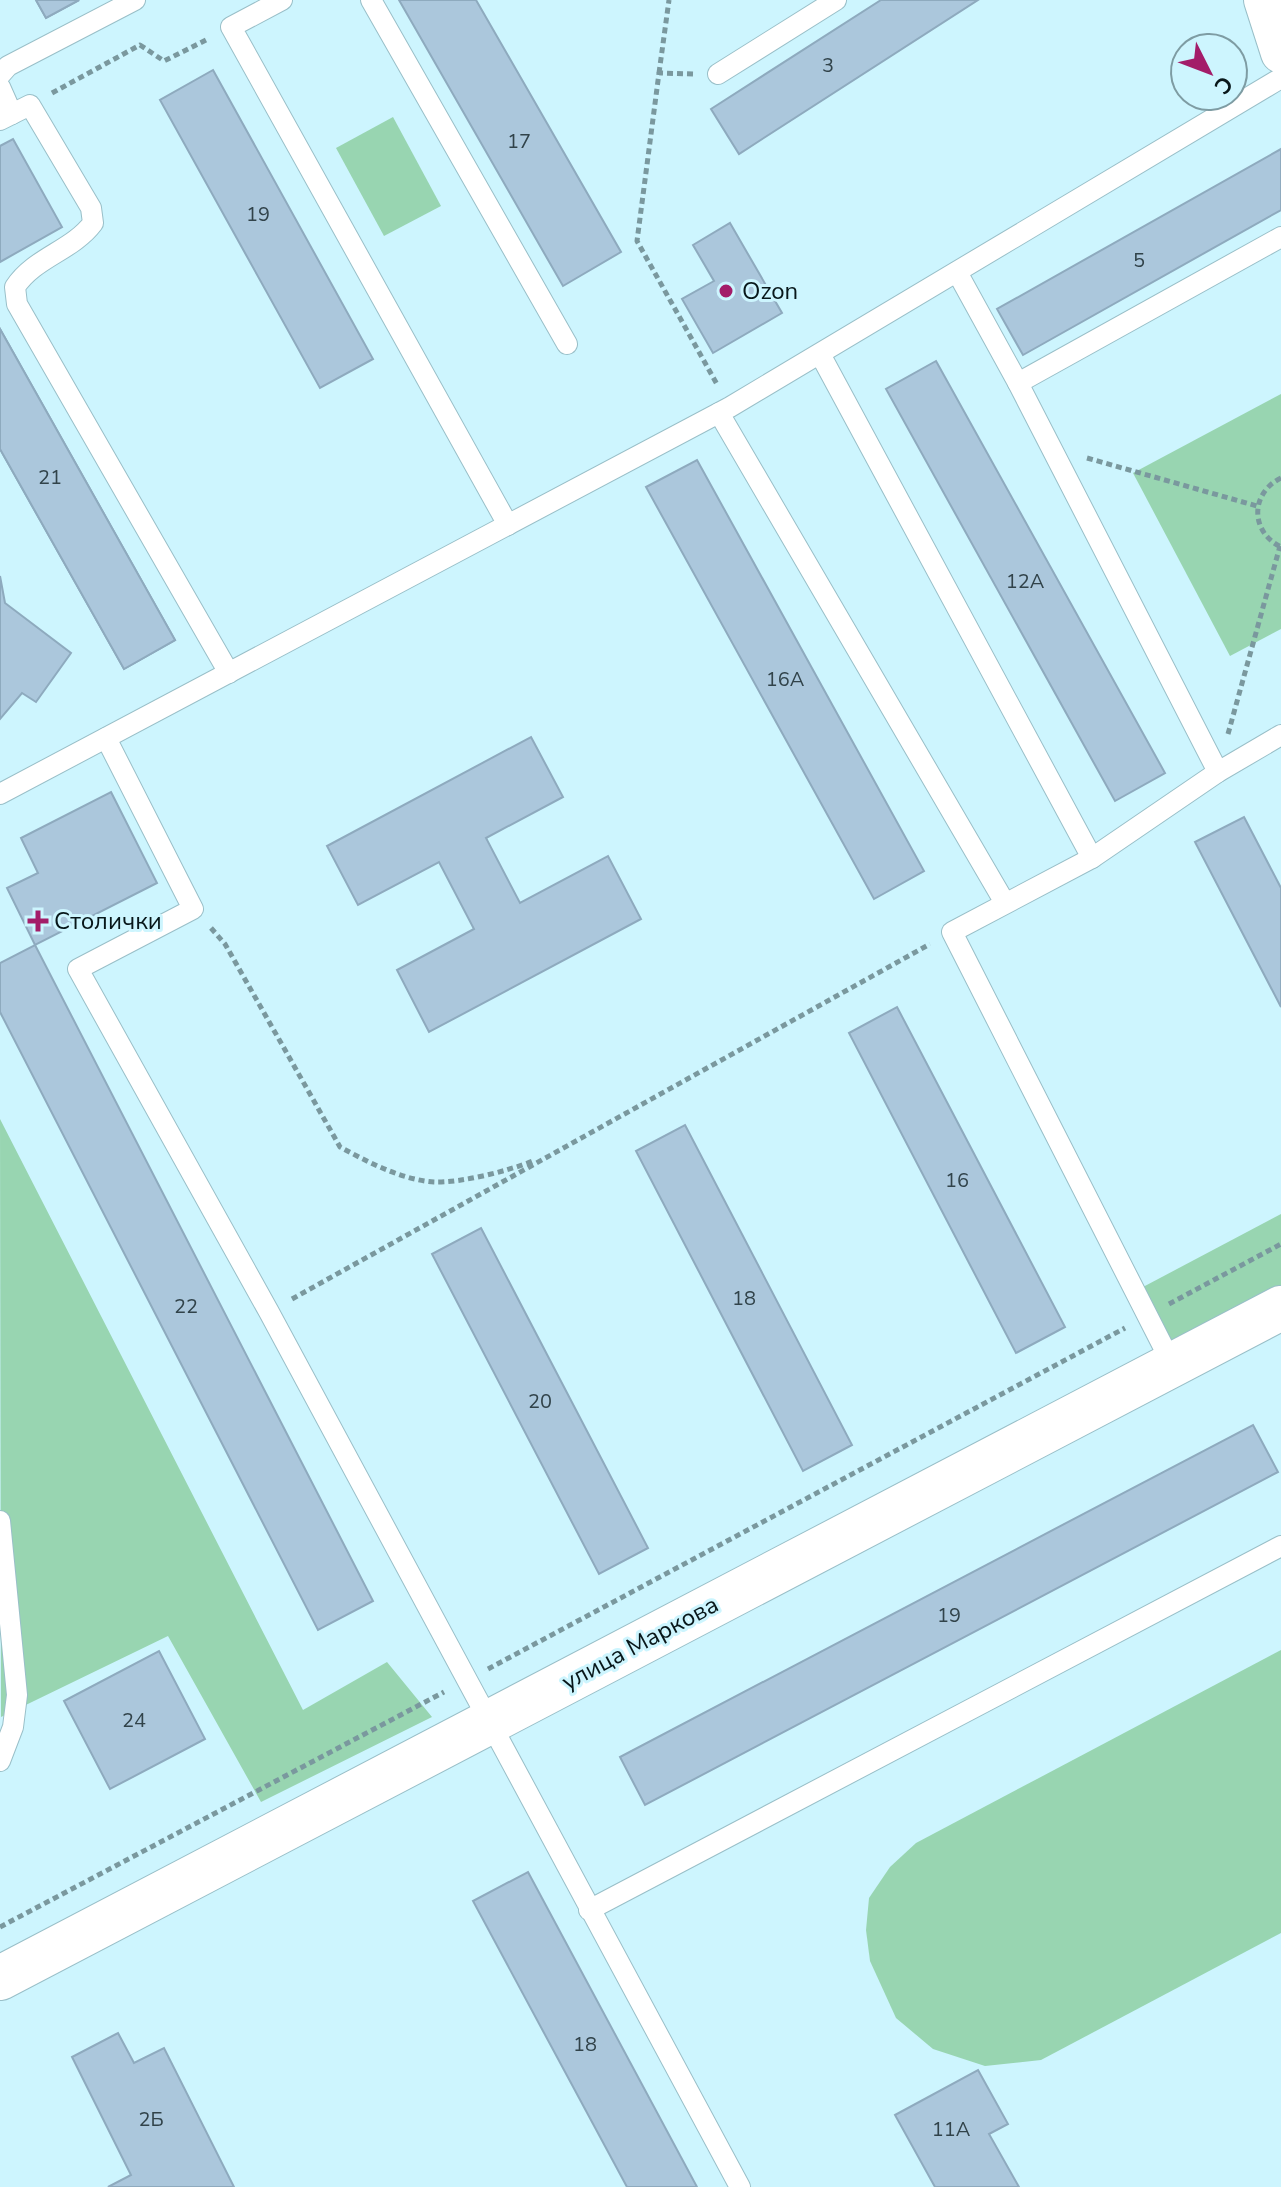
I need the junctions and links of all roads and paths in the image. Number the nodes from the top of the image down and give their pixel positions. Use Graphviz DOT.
graph roads {
  1 [pos="135,0"];
  2 [pos="282,0"];
  3 [pos="371,0"];
  4 [pos="669,0"];
  5 [pos="836,0"];
  6 [pos="1264,0"];
  7 [pos="231,27"];
  8 [pos="1281,53"];
  9 [pos="659,73"];
  10 [pos="718,74"];
  11 [pos="0,75"];
  12 [pos="1281,78"];
  13 [pos="68,84"];
  14 [pos="0,87"];
  15 [pos="6,117"];
  16 [pos="1281,237"];
  17 [pos="957,272"];
  18 [pos="567,344"];
  19 [pos="820,354"];
  20 [pos="1018,383"];
  21 [pos="724,410"];
  22 [pos="1051,448"];
  23 [pos="1281,478"];
  24 [pos="1257,506"];
  25 [pos="508,525"];
  26 [pos="1280,546"];
  27 [pos="229,673"];
  28 [pos="1281,735"];
  29 [pos="106,738"];
  30 [pos="1218,772"];
  31 [pos="0,794"];
  32 [pos="1092,858"];
  33 [pos="1005,903"];
  34 [pos="193,909"];
  35 [pos="952,932"];
  36 [pos="553,1154"];
  37 [pos="1281,1244"];
  38 [pos="1281,1309"];
  39 [pos="269,1312"];
  40 [pos="1148,1316"];
  41 [pos="1172,1364"];
  42 [pos="0,1521"];
  43 [pos="1281,1546"];
  44 [pos="465,1681"];
  45 [pos="488,1723"];
  46 [pos="0,1761"];
  47 [pos="589,1910"];
  48 [pos="0,1927"];
  49 [pos="0,1978"];
  50 [pos="740,2187"];
  1 -- 11 [label="lane"];
  2 -- 7 [label="lane"];
  3 -- 18 [label="lane"];
  4 -- 9 [label="path"];
  5 -- 10 [label="lane"];
  6 -- 8 [label="street"];
  7 -- 13 [label="path"];
  7 -- 25 [label="lane"];
  9 -- 10 [label="path"];
  9 -- 21 [label="path"];
  12 -- 17 [label="lane"];
  14 -- 15 [label="lane"];
  15 -- 27 [label="lane"];
  16 -- 20 [label="lane"];
  17 -- 19 [label="lane"];
  17 -- 20 [label="lane"];
  19 -- 21 [label="lane"];
  19 -- 32 [label="lane"];
  20 -- 22 [label="lane"];
  21 -- 25 [label="lane"];
  21 -- 33 [label="lane"];
  22 -- 24 [label="path"];
  22 -- 30 [label="lane"];
  23 -- 24 [label="path"];
  24 -- 26 [label="path"];
  25 -- 27 [label="lane"];
  26 -- 30 [label="path"];
  27 -- 29 [label="lane"];
  28 -- 30 [label="lane"];
  29 -- 31 [label="lane"];
  29 -- 34 [label="lane"];
  30 -- 32 [label="lane"];
  32 -- 33 [label="lane"];
  33 -- 35 [label="lane"];
  34 -- 36 [label="path"];
  34 -- 39 [label="lane"];
  35 -- 36 [label="path"];
  35 -- 40 [label="lane"];
  36 -- 39 [label="path"];
  37 -- 40 [label="path"];
  38 -- 41 [label="street, улица Маркова"];
  39 -- 44 [label="lane"];
  40 -- 41 [label="lane"];
  40 -- 44 [label="path"];
  41 -- 45 [label="street, улица Маркова"];
  42 -- 46 [label="lane"];
  43 -- 47 [label="lane"];
  44 -- 45 [label="lane"];
  44 -- 48 [label="path"];
  45 -- 47 [label="lane"];
  45 -- 49 [label="street, улица Маркова"];
  47 -- 50 [label="lane"];
}
